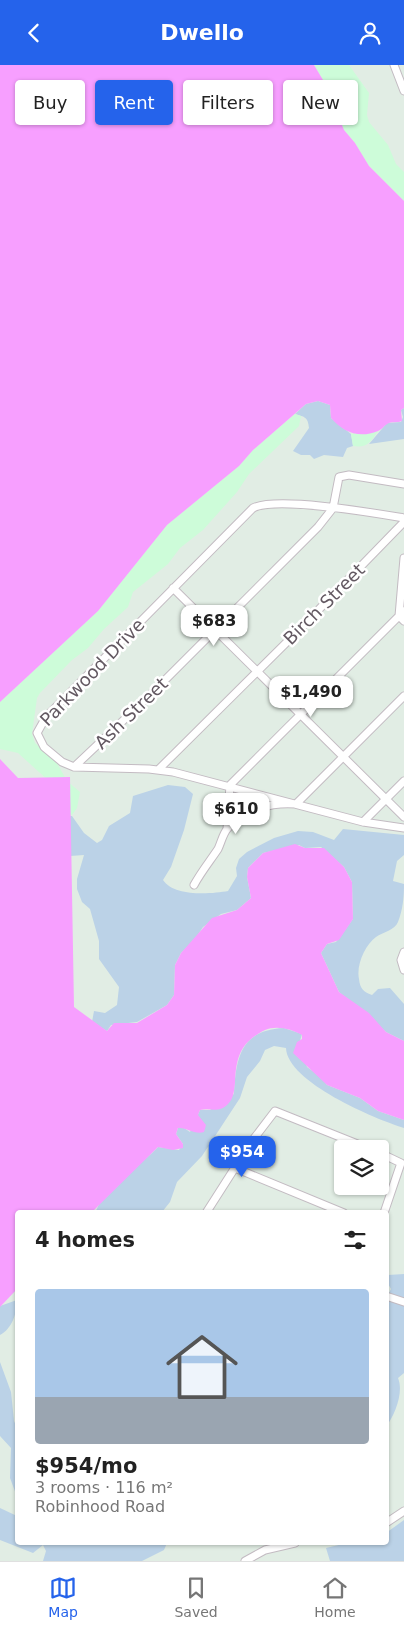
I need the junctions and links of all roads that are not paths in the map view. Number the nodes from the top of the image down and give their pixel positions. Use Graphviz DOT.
graph roads {
  1 [pos="394,65"];
  2 [pos="404,91"];
  3 [pos="404,485"];
  4 [pos="333,507"];
  5 [pos="404,517"];
  6 [pos="404,522"];
  7 [pos="404,558"];
  8 [pos="173,588"];
  9 [pos="402,616"];
  10 [pos="215,631"];
  11 [pos="258,671"];
  12 [pos="404,696"];
  13 [pos="301,714"];
  14 [pos="343,758"];
  15 [pos="74,767"];
  16 [pos="158,769"];
  17 [pos="404,781"];
  18 [pos="230,785"];
  19 [pos="385,800"];
  20 [pos="296,804"];
  21 [pos="404,817"];
  22 [pos="363,822"];
  23 [pos="404,828"];
  24 [pos="227,829"];
  25 [pos="194,885"];
  26 [pos="403,953"];
  27 [pos="404,970"];
  28 [pos="348,1140"];
  29 [pos="389,1157"];
  30 [pos="235,1168"];
  31 [pos="208,1210"];
  32 [pos="337,1210"];
  33 [pos="385,1210"];
  34 [pos="389,1297"];
  35 [pos="404,1302"];
  36 [pos="404,1511"];
  37 [pos="389,1521"];
  38 [pos="288,1545"];
  39 [pos="245,1561"];
  1 -- 2 [label="street"];
  3 -- 4 [label="street"];
  4 -- 5 [label="street, Parkwood Drive"];
  4 -- 8 [label="street, Parkwood Drive"];
  4 -- 10 [label="street, Ash Street"];
  6 -- 11 [label="street, Birch Street"];
  7 -- 9 [label="street"];
  8 -- 10 [label="street"];
  8 -- 15 [label="street, Parkwood Drive"];
  9 -- 13 [label="street"];
  10 -- 11 [label="street"];
  10 -- 15 [label="street, Ash Street"];
  11 -- 13 [label="street"];
  11 -- 16 [label="street, Birch Street"];
  12 -- 14 [label="street"];
  13 -- 14 [label="street"];
  13 -- 18 [label="street"];
  14 -- 19 [label="street"];
  14 -- 20 [label="street"];
  15 -- 16 [label="street, Parkwood Drive"];
  16 -- 18 [label="street, Parkwood Drive"];
  17 -- 19 [label="street"];
  18 -- 20 [label="street, Parkwood Drive"];
  18 -- 24 [label="street"];
  19 -- 21 [label="street"];
  19 -- 22 [label="street"];
  20 -- 22 [label="street, Parkwood Drive"];
  20 -- 24 [label="street"];
  22 -- 23 [label="street, Parkwood Drive"];
  24 -- 25 [label="street"];
  26 -- 27 [label="street"];
  28 -- 30 [label="street"];
  29 -- 33 [label="street"];
  30 -- 31 [label="street"];
  30 -- 32 [label="street"];
  34 -- 35 [label="street"];
  36 -- 37 [label="street"];
  38 -- 39 [label="street"];
}
